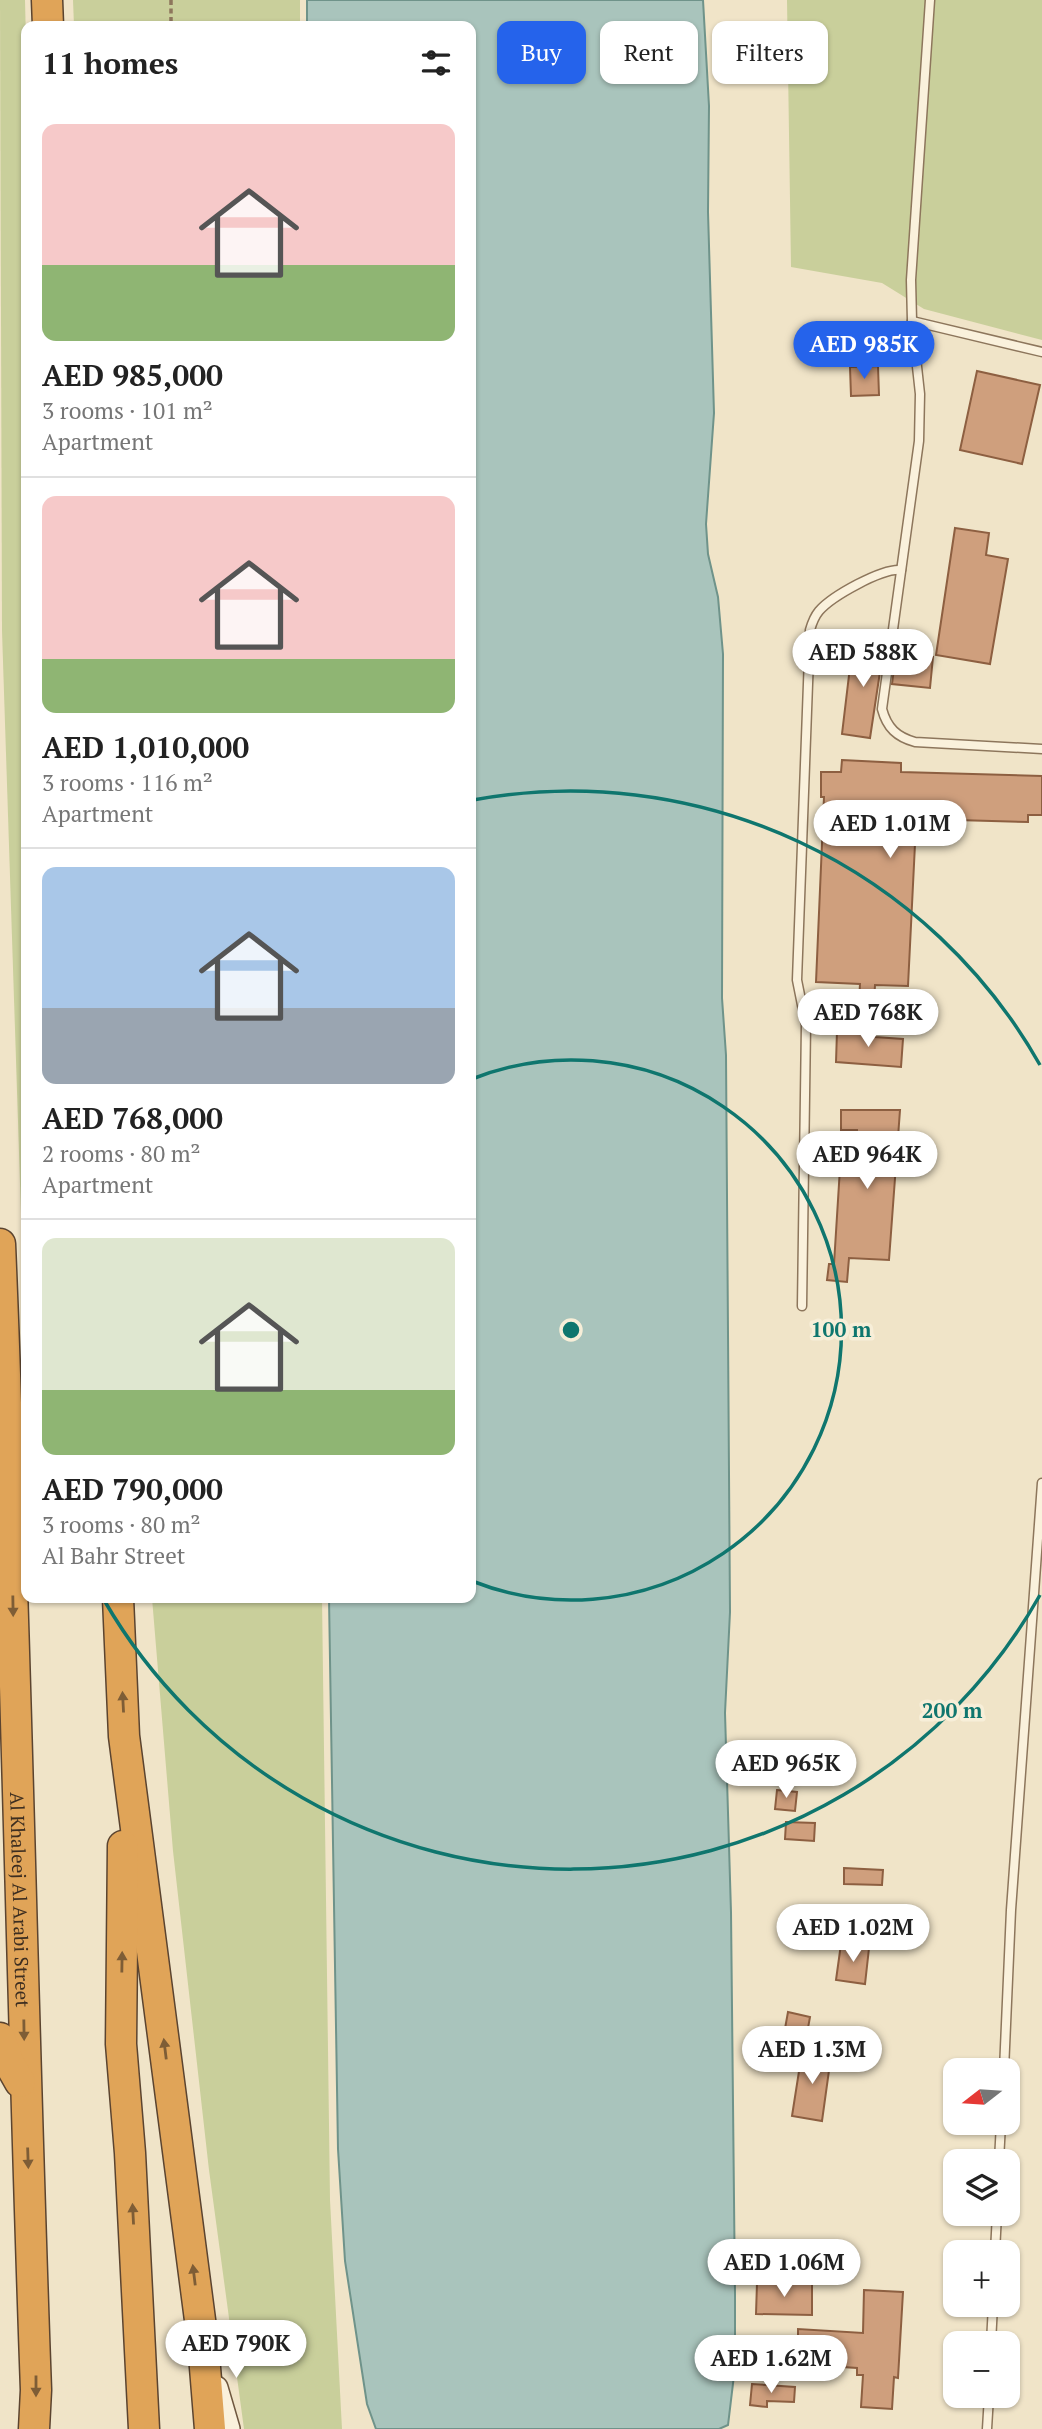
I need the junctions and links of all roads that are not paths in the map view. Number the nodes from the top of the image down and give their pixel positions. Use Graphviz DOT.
graph roads {
  1 [pos="47,0"];
  2 [pos="930,0"];
  3 [pos="48,21"];
  4 [pos="912,321"];
  5 [pos="1042,352"];
  6 [pos="901,570"];
  7 [pos="1042,749"];
  8 [pos="0,1244"];
  9 [pos="802,1306"];
  10 [pos="1042,1483"];
  11 [pos="118,1603"];
  12 [pos="124,1736"];
  13 [pos="0,2038"];
  14 [pos="1005,2058"];
  15 [pos="25,2090"];
  16 [pos="202,2343"];
  17 [pos="988,2408"];
  18 [pos="34,2429"];
  19 [pos="144,2429"];
  20 [pos="210,2429"];
  21 [pos="228,2429"];
  22 [pos="987,2429"];
  1 -- 3 [label="highway"];
  2 -- 4 [label="lane"];
  4 -- 5 [label="lane"];
  4 -- 6 [label="lane"];
  6 -- 7 [label="lane"];
  6 -- 9 [label="lane"];
  8 -- 15 [label="highway, Al Khaleej Al Arabi Street, one-way"];
  10 -- 14 [label="lane"];
  12 -- 11 [label="highway, one-way"];
  16 -- 12 [label="highway, one-way"];
  19 -- 12 [label="highway, one-way"];
  13 -- 15 [label="highway"];
  15 -- 18 [label="highway, Al Khaleej Al Arabi Street, one-way"];
  16 -- 20 [label="highway"];
  16 -- 21 [label="street"];
  17 -- 22 [label="lane"];
}
